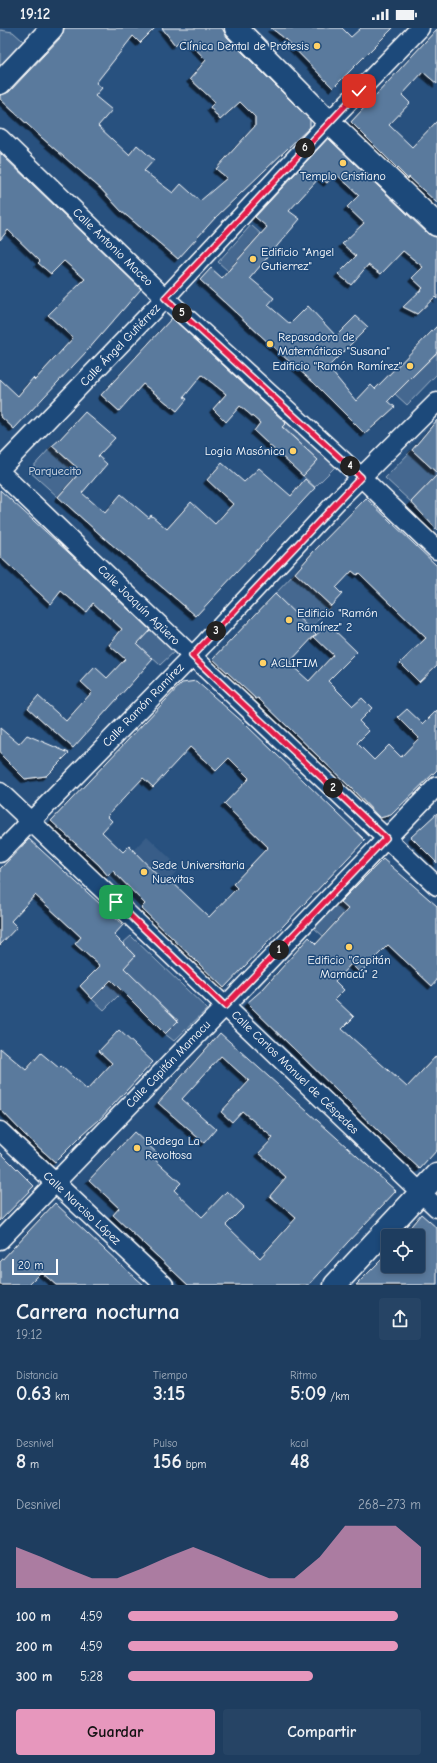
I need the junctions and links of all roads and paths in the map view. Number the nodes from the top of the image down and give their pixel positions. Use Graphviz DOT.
graph roads {
  1 [pos="52,28"];
  2 [pos="236,28"];
  3 [pos="420,28"];
  4 [pos="0,83"];
  5 [pos="329,122"];
  6 [pos="0,138"];
  7 [pos="437,225"];
  8 [pos="165,298"];
  9 [pos="437,402"];
  10 [pos="0,470"];
  11 [pos="361,477"];
  12 [pos="437,550"];
  13 [pos="192,656"];
  14 [pos="437,786"];
  15 [pos="0,792"];
  16 [pos="31,821"];
  17 [pos="386,838"];
  18 [pos="0,853"];
  19 [pos="437,886"];
  20 [pos="225,1006"];
  21 [pos="0,1131"];
  22 [pos="437,1176"];
  23 [pos="55,1182"];
  24 [pos="421,1193"];
  25 [pos="437,1208"];
  26 [pos="0,1240"];
  27 [pos="164,1285"];
  28 [pos="335,1285"];
  1 -- 4 [label="main road"];
  2 -- 5 [label="main road"];
  3 -- 5 [label="street, Calle Ángel Gutiérrez"];
  5 -- 7 [label="main road"];
  5 -- 8 [label="street, Calle Ángel Gutiérrez"];
  6 -- 8 [label="street, Calle Antonio Maceo"];
  8 -- 10 [label="street, Calle Ángel Gutiérrez"];
  8 -- 11 [label="street, Calle Antonio Maceo"];
  9 -- 11 [label="street, Calle Ramón Ramírez"];
  10 -- 13 [label="street, Calle Joaquín Agüero"];
  11 -- 12 [label="street, Calle Antonio Maceo"];
  11 -- 13 [label="street, Calle Ramón Ramírez"];
  13 -- 16 [label="street, Calle Ramón Ramírez"];
  13 -- 17 [label="street, Calle Joaquín Agüero"];
  14 -- 17 [label="street, Calle Capitán Mamacu"];
  15 -- 16 [label="street, Calle Carlos Manuel de Céspedes"];
  16 -- 18 [label="street, Calle Ramón Ramírez"];
  16 -- 20 [label="street, Calle Carlos Manuel de Céspedes"];
  17 -- 19 [label="street, Calle Joaquín Agüero"];
  17 -- 20 [label="street, Calle Capitán Mamacu"];
  20 -- 23 [label="street, Calle Capitán Mamacu"];
  20 -- 24 [label="street, Calle Carlos Manuel de Céspedes"];
  21 -- 23 [label="street, Calle Narciso López"];
  22 -- 24 [label="main road"];
  23 -- 26 [label="street, Calle Capitán Mamacu"];
  23 -- 27 [label="street, Calle Narciso López"];
  24 -- 25 [label="street, Calle Carlos Manuel de Céspedes"];
  24 -- 28 [label="main road"];
}
